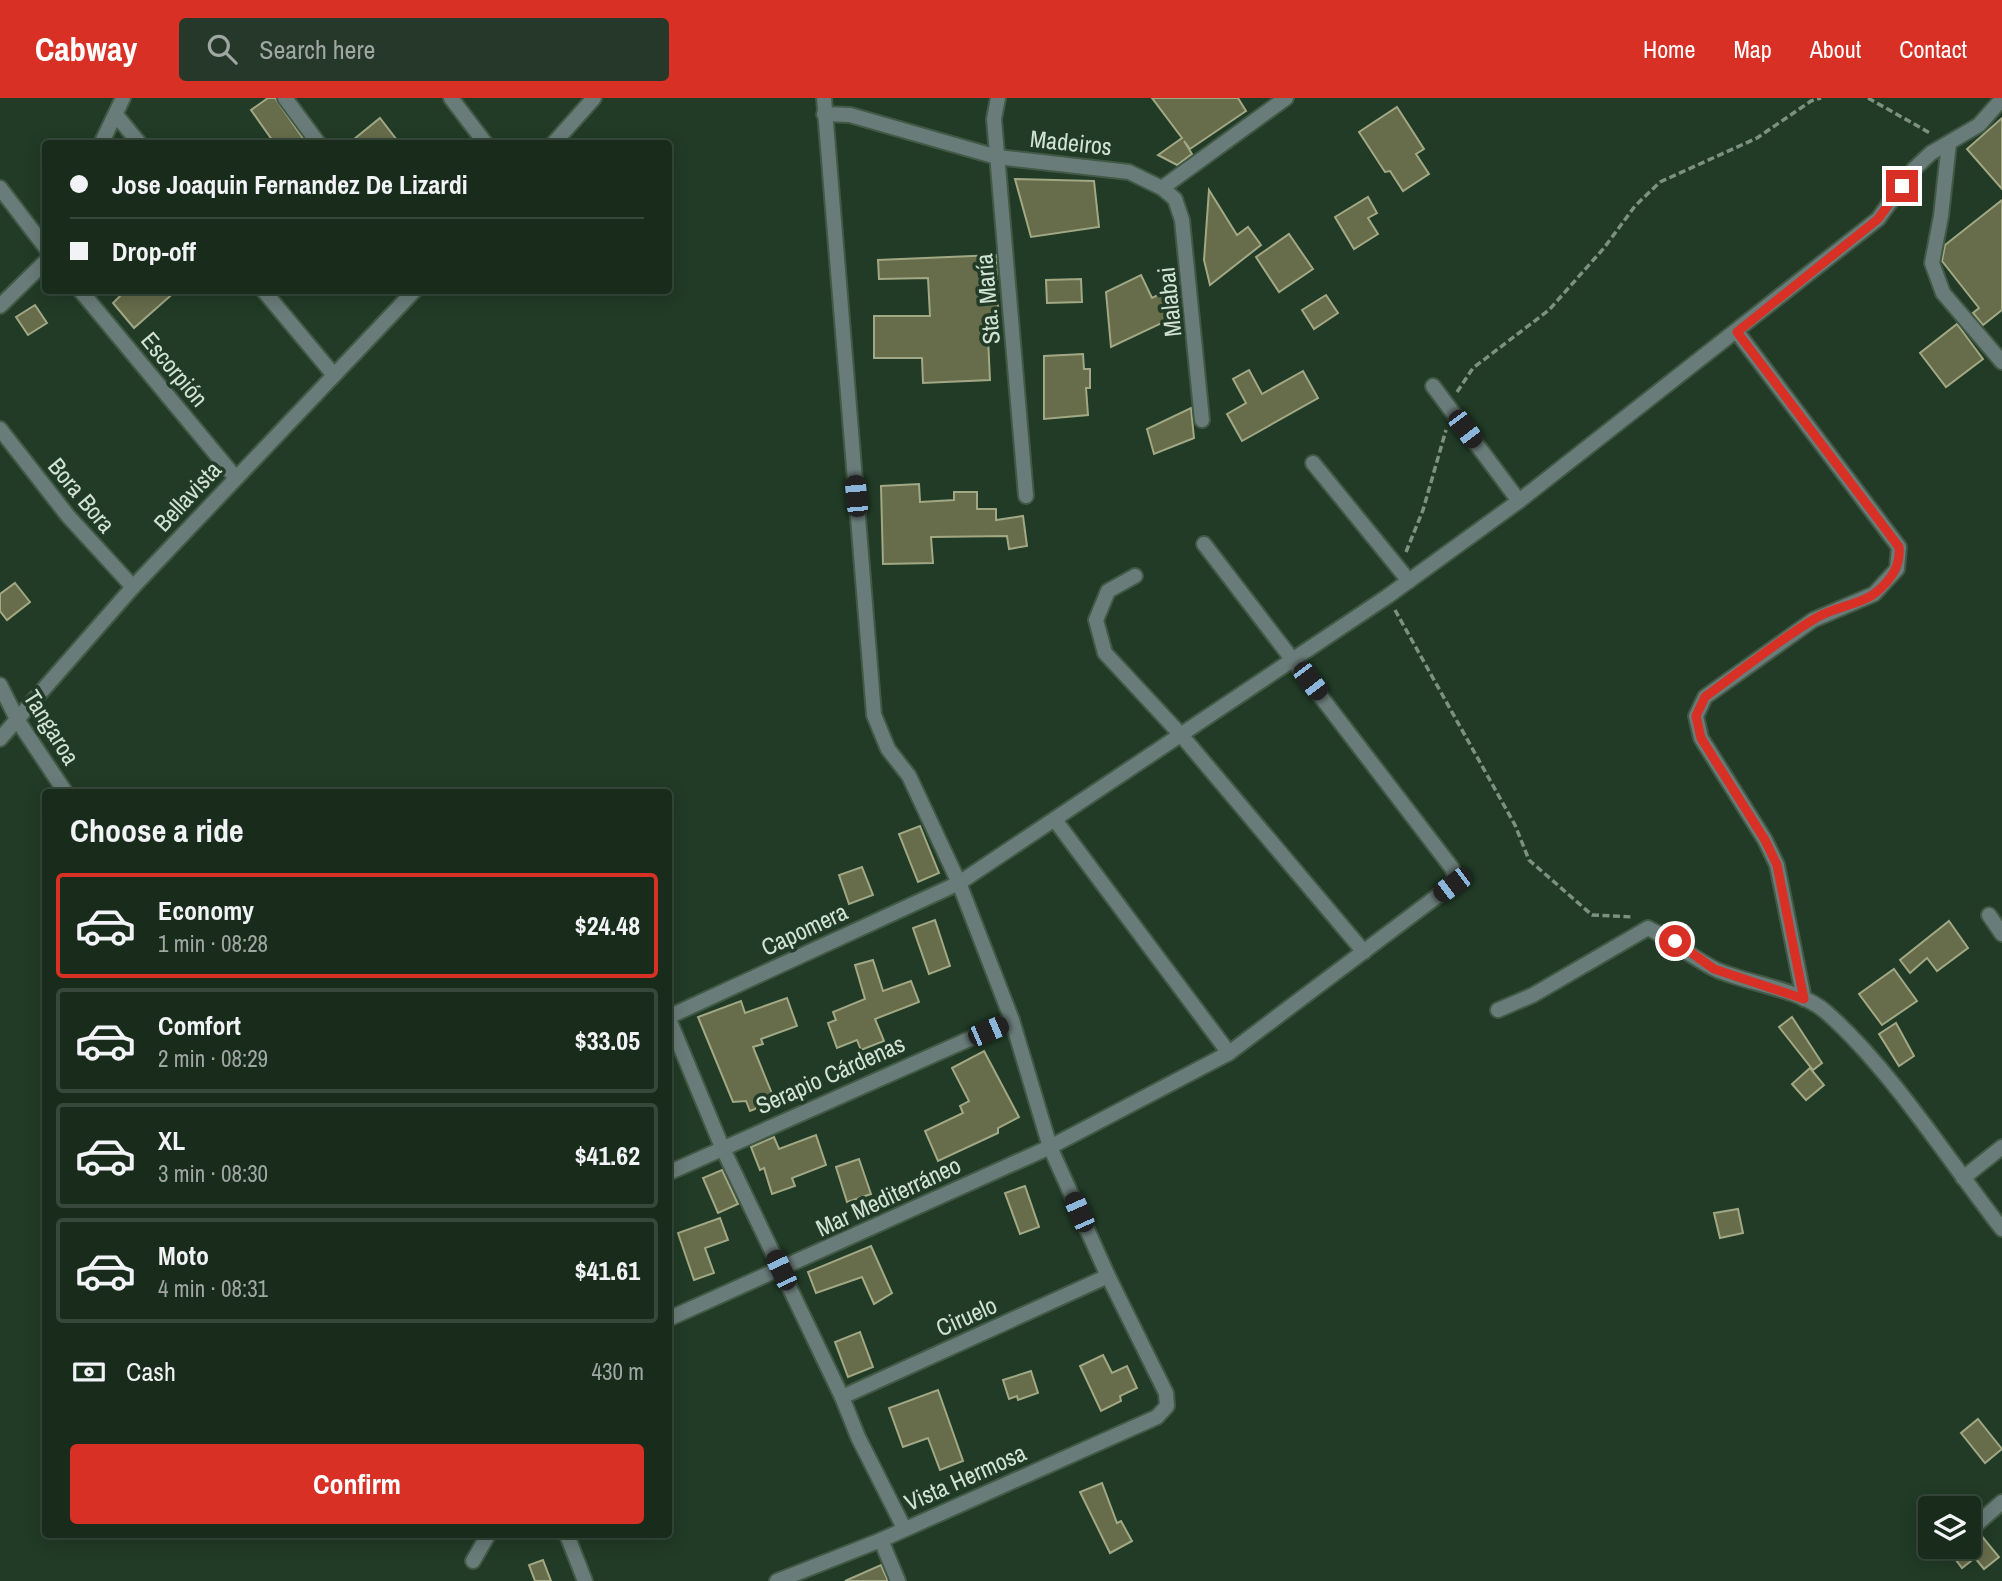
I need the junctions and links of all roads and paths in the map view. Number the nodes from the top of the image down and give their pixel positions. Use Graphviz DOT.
graph roads {
  1 [pos="123,98"];
  2 [pos="285,98"];
  3 [pos="451,98"];
  4 [pos="594,98"];
  5 [pos="824,98"];
  6 [pos="998,98"];
  7 [pos="1286,98"];
  8 [pos="1821,98"];
  9 [pos="1868,98"];
  10 [pos="2002,99"];
  11 [pos="824,114"];
  12 [pos="116,115"];
  13 [pos="103,140"];
  14 [pos="136,140"];
  15 [pos="316,140"];
  16 [pos="482,140"];
  17 [pos="557,140"];
  18 [pos="1949,143"];
  19 [pos="997,157"];
  20 [pos="0,188"];
  21 [pos="1161,188"];
  22 [pos="42,243"];
  23 [pos="42,265"];
  24 [pos="83,294"];
  25 [pos="266,294"];
  26 [pos="411,294"];
  27 [pos="0,306"];
  28 [pos="1737,332"];
  29 [pos="2002,362"];
  30 [pos="333,373"];
  31 [pos="1433,386"];
  32 [pos="1451,411"];
  33 [pos="1202,420"];
  34 [pos="0,429"];
  35 [pos="1313,463"];
  36 [pos="235,477"];
  37 [pos="1026,496"];
  38 [pos="1519,500"];
  39 [pos="1204,544"];
  40 [pos="1399,569"];
  41 [pos="1135,576"];
  42 [pos="1409,581"];
  43 [pos="133,587"];
  44 [pos="1388,596"];
  45 [pos="1294,660"];
  46 [pos="0,685"];
  47 [pos="18,721"];
  48 [pos="1182,736"];
  49 [pos="0,739"];
  50 [pos="63,789"];
  51 [pos="1055,820"];
  52 [pos="959,883"];
  53 [pos="1989,915"];
  54 [pos="1648,928"];
  55 [pos="2002,934"];
  56 [pos="1364,952"];
  57 [pos="1804,999"];
  58 [pos="1498,1010"];
  59 [pos="672,1015"];
  60 [pos="1012,1020"];
  61 [pos="672,1027"];
  62 [pos="1229,1053"];
  63 [pos="722,1147"];
  64 [pos="1050,1147"];
  65 [pos="2002,1147"];
  66 [pos="672,1171"];
  67 [pos="1963,1178"];
  68 [pos="2002,1228"];
  69 [pos="781,1270"];
  70 [pos="1108,1276"];
  71 [pos="672,1317"];
  72 [pos="842,1396"];
  73 [pos="1999,1511"];
  74 [pos="1981,1523"];
  75 [pos="904,1528"];
  76 [pos="486,1538"];
  77 [pos="568,1538"];
  78 [pos="881,1540"];
  79 [pos="473,1561"];
  80 [pos="585,1581"];
  81 [pos="777,1581"];
  82 [pos="898,1581"];
  1 -- 12 [label="street"];
  2 -- 15 [label="street"];
  3 -- 16 [label="street"];
  4 -- 17 [label="street"];
  5 -- 11 [label="street"];
  6 -- 19 [label="street, Sta. María"];
  7 -- 21 [label="street"];
  8 -- 32 [label="path"];
  9 -- 18 [label="path"];
  10 -- 18 [label="street, Capomera"];
  11 -- 19 [label="street, Madeiros"];
  11 -- 52 [label="street"];
  12 -- 13 [label="street"];
  12 -- 14 [label="street"];
  18 -- 28 [label="street, Capomera"];
  18 -- 29 [label="street"];
  19 -- 21 [label="street, Madeiros"];
  19 -- 37 [label="street, Sta. María"];
  20 -- 22 [label="street"];
  21 -- 33 [label="street, Malabai"];
  23 -- 27 [label="street"];
  24 -- 36 [label="street, Escorpión"];
  25 -- 30 [label="street"];
  26 -- 30 [label="street, Bellavista"];
  28 -- 38 [label="street, Capomera"];
  28 -- 57 [label="street"];
  30 -- 36 [label="street, Bellavista"];
  31 -- 32 [label="street"];
  32 -- 38 [label="street"];
  32 -- 40 [label="path"];
  34 -- 43 [label="street, Bora Bora"];
  35 -- 40 [label="street"];
  36 -- 43 [label="street, Bellavista"];
  38 -- 42 [label="street, Capomera"];
  39 -- 45 [label="street"];
  40 -- 42 [label="street"];
  41 -- 48 [label="street"];
  42 -- 44 [label="street, Capomera"];
  43 -- 47 [label="street, Bellavista"];
  44 -- 45 [label="street, Capomera"];
  44 -- 54 [label="path"];
  45 -- 48 [label="street, Capomera"];
  45 -- 56 [label="street, Mar Mediterráneo"];
  46 -- 47 [label="street, Tangaroa"];
  47 -- 49 [label="street, Bellavista"];
  47 -- 50 [label="street, Tangaroa"];
  48 -- 51 [label="street, Capomera"];
  48 -- 56 [label="street"];
  51 -- 52 [label="street, Capomera"];
  51 -- 62 [label="street"];
  52 -- 59 [label="street, Capomera"];
  52 -- 60 [label="street"];
  53 -- 55 [label="street"];
  54 -- 57 [label="street"];
  54 -- 58 [label="street"];
  56 -- 62 [label="street, Mar Mediterráneo"];
  57 -- 67 [label="street"];
  60 -- 63 [label="street, Serapio Cárdenas"];
  60 -- 64 [label="street"];
  61 -- 63 [label="street"];
  62 -- 64 [label="street, Mar Mediterráneo"];
  63 -- 66 [label="street, Serapio Cárdenas"];
  63 -- 69 [label="street"];
  64 -- 69 [label="street, Mar Mediterráneo"];
  64 -- 70 [label="street"];
  65 -- 67 [label="street"];
  67 -- 68 [label="street"];
  69 -- 71 [label="street, Mar Mediterráneo"];
  69 -- 72 [label="street"];
  70 -- 72 [label="street, Ciruelo"];
  70 -- 75 [label="street, Vista Hermosa"];
  72 -- 75 [label="street"];
  73 -- 74 [label="street"];
  75 -- 78 [label="street, Vista Hermosa"];
  76 -- 79 [label="street"];
  77 -- 80 [label="street"];
  78 -- 81 [label="street, Vista Hermosa"];
  78 -- 82 [label="street"];
}
